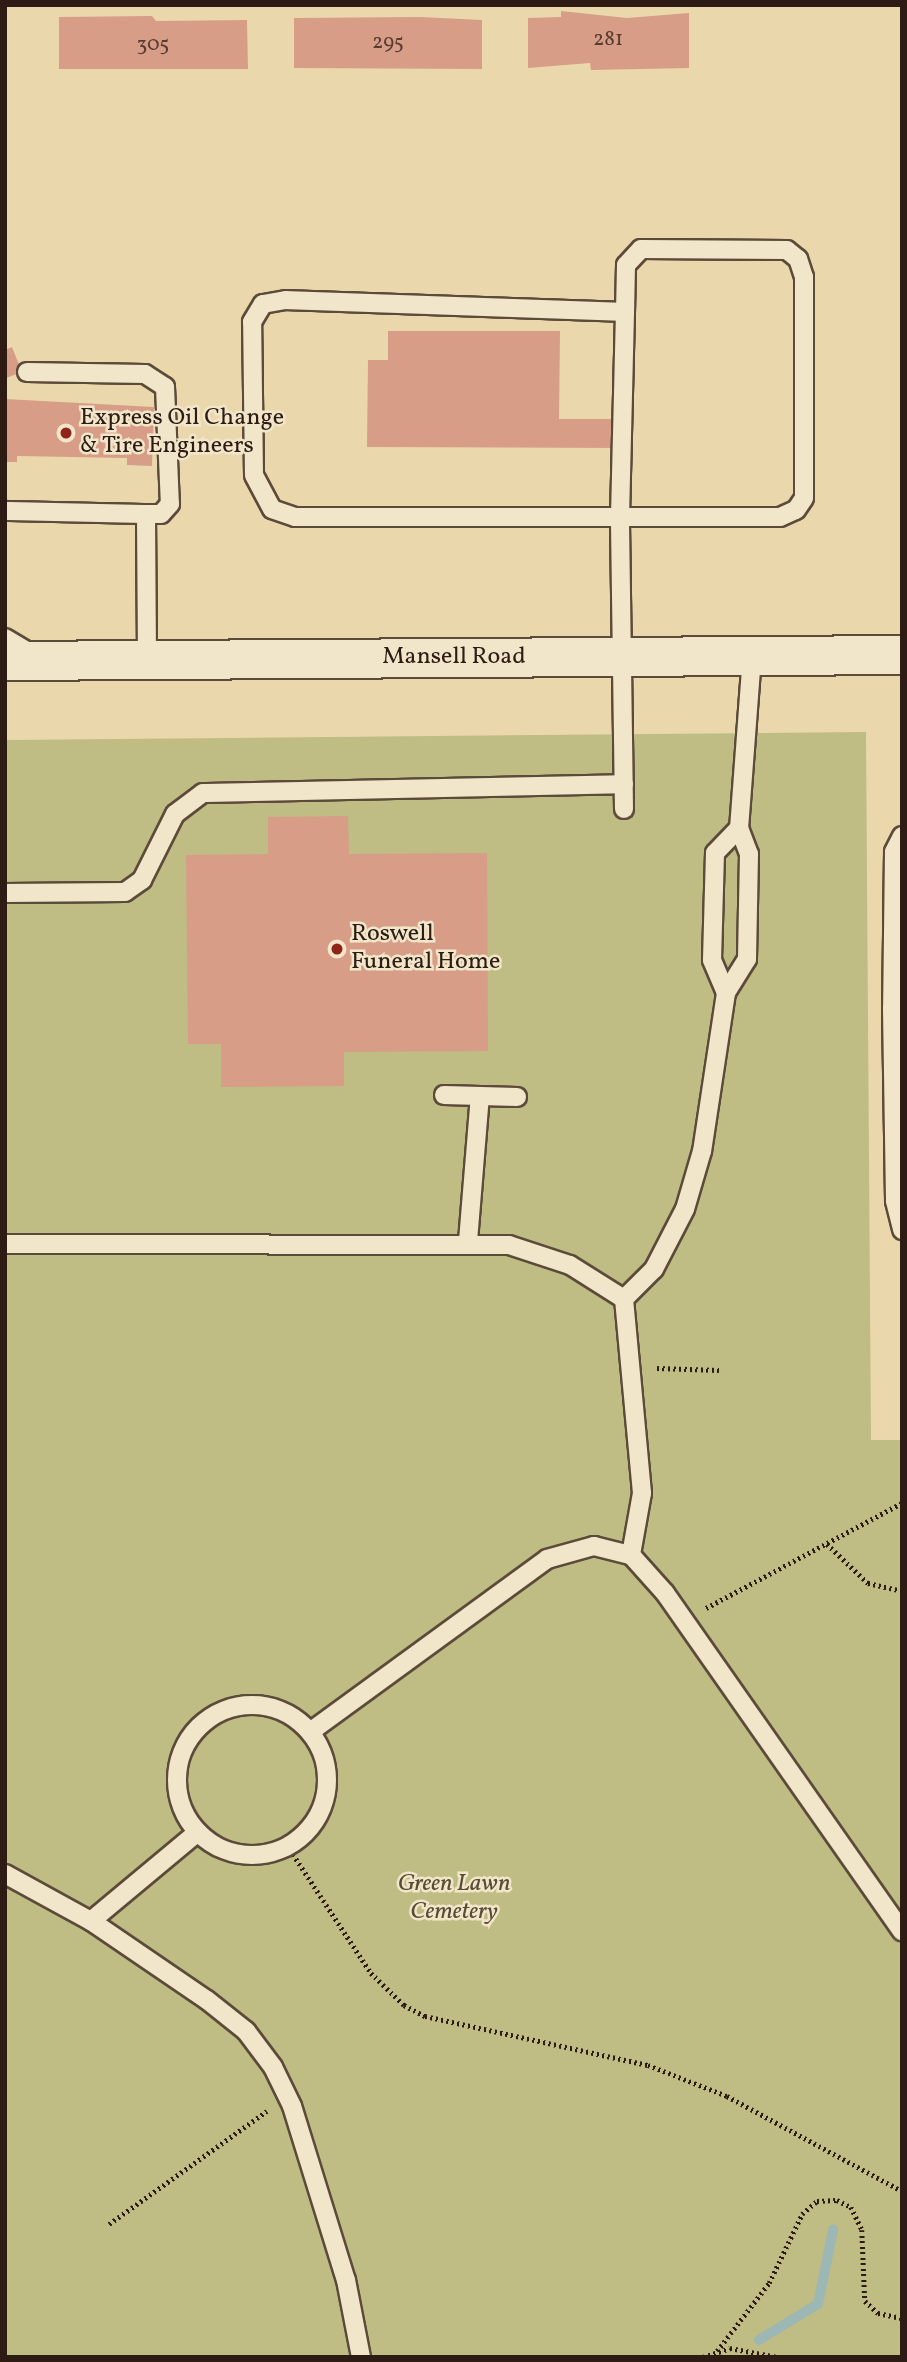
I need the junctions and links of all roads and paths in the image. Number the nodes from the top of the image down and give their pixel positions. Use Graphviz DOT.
graph roads {
  1 [pos="625,312"];
  2 [pos="27,372"];
  3 [pos="5,511"];
  4 [pos="146,514"];
  5 [pos="620,517"];
  6 [pos="5,639"];
  7 [pos="902,655"];
  8 [pos="752,656"];
  9 [pos="625,657"];
  10 [pos="147,660"];
  11 [pos="23,661"];
  12 [pos="624,784"];
  13 [pos="624,809"];
  14 [pos="739,828"];
  15 [pos="902,836"];
  16 [pos="5,893"];
  17 [pos="726,993"];
  18 [pos="444,1095"];
  19 [pos="480,1096"];
  20 [pos="517,1097"];
  21 [pos="902,1230"];
  22 [pos="468,1241"];
  23 [pos="5,1244"];
  24 [pos="624,1298"];
  25 [pos="631,1367"];
  26 [pos="719,1370"];
  27 [pos="902,1503"];
  28 [pos="827,1544"];
  29 [pos="631,1555"];
  30 [pos="902,1591"];
  31 [pos="684,1620"];
  32 [pos="310,1732"];
  33 [pos="198,1832"];
  34 [pos="287,1845"];
  35 [pos="5,1874"];
  36 [pos="91,1921"];
  37 [pos="902,1931"];
  38 [pos="287,2096"];
  39 [pos="902,2191"];
  40 [pos="109,2224"];
  41 [pos="902,2318"];
  42 [pos="717,2351"];
  43 [pos="361,2357"];
  44 [pos="703,2357"];
  45 [pos="777,2357"];
  1 -- 5 [label="lane"];
  1 -- 5 [label="lane"];
  1 -- 5 [label="lane"];
  2 -- 4 [label="lane"];
  3 -- 4 [label="lane"];
  4 -- 10 [label="lane"];
  5 -- 9 [label="lane"];
  6 -- 11 [label="lane"];
  7 -- 8 [label="main road, Mansell Road"];
  8 -- 9 [label="main road, Mansell Road"];
  8 -- 14 [label="lane"];
  9 -- 10 [label="main road, Mansell Road"];
  9 -- 12 [label="lane"];
  10 -- 11 [label="main road, Mansell Road"];
  12 -- 13 [label="lane"];
  12 -- 16 [label="lane"];
  14 -- 17 [label="lane"];
  14 -- 17 [label="lane"];
  15 -- 21 [label="lane"];
  17 -- 24 [label="lane"];
  18 -- 19 [label="lane"];
  19 -- 20 [label="lane"];
  19 -- 22 [label="lane"];
  22 -- 23 [label="lane"];
  22 -- 24 [label="lane"];
  24 -- 25 [label="lane"];
  25 -- 26 [label="path"];
  25 -- 29 [label="lane"];
  27 -- 28 [label="path"];
  28 -- 30 [label="path"];
  28 -- 31 [label="path"];
  29 -- 31 [label="lane"];
  29 -- 32 [label="lane"];
  31 -- 37 [label="lane"];
  32 -- 33 [label="lane"];
  32 -- 34 [label="lane"];
  33 -- 34 [label="lane"];
  33 -- 36 [label="lane"];
  34 -- 39 [label="path"];
  35 -- 36 [label="lane"];
  36 -- 38 [label="lane"];
  38 -- 40 [label="path"];
  38 -- 43 [label="lane"];
  41 -- 42 [label="path"];
  42 -- 44 [label="path"];
  42 -- 45 [label="path"];
}
